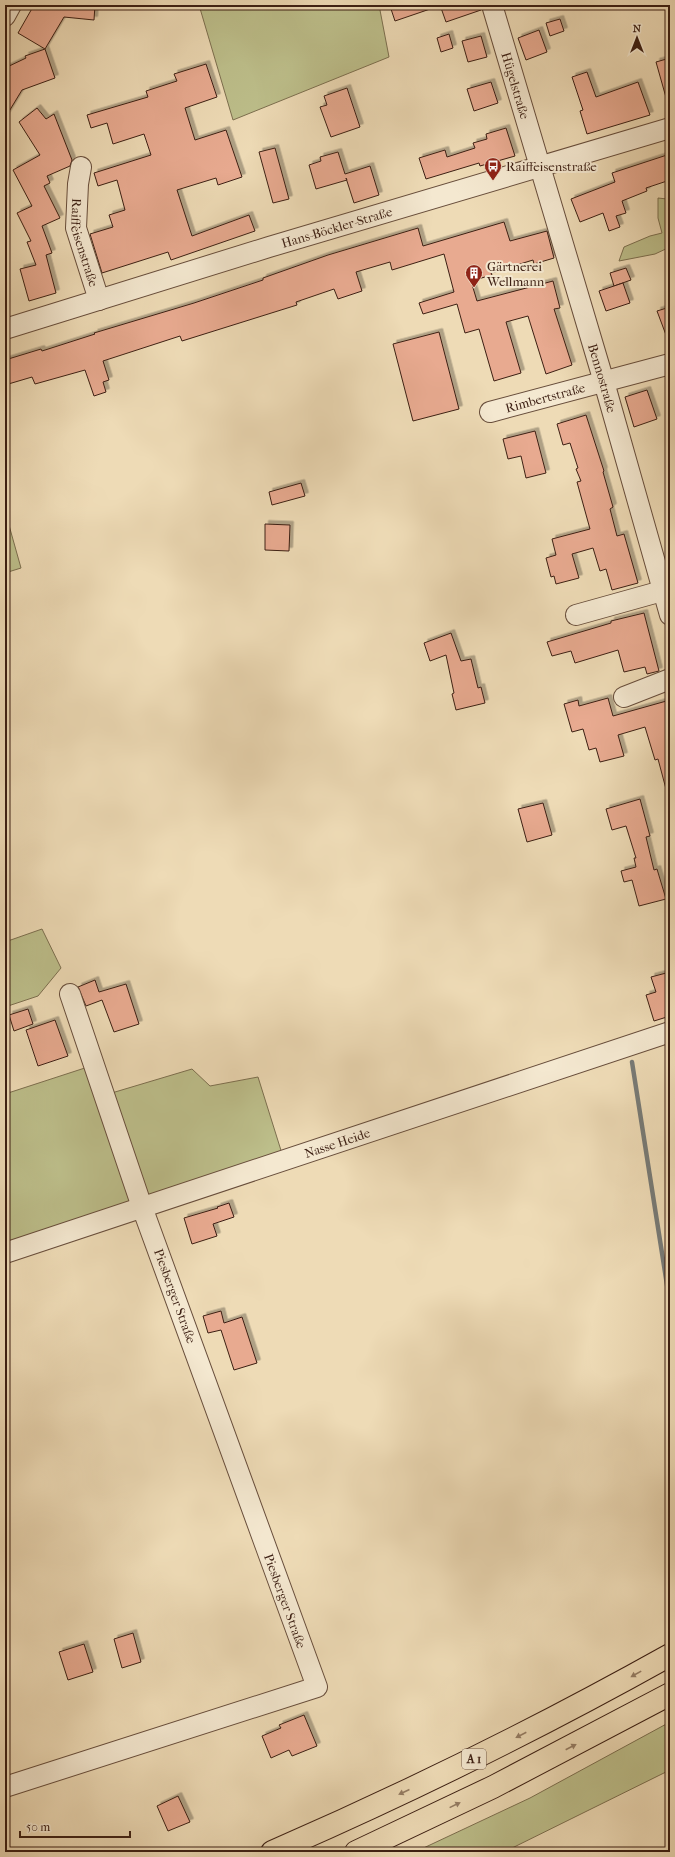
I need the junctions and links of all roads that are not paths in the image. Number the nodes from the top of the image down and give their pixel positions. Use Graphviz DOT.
graph roads {
  1 [pos="492,5"];
  2 [pos="670,128"];
  3 [pos="540,166"];
  4 [pos="79,175"];
  5 [pos="99,300"];
  6 [pos="5,329"];
  7 [pos="670,364"];
  8 [pos="604,382"];
  9 [pos="490,412"];
  10 [pos="662,591"];
  11 [pos="576,615"];
  12 [pos="670,615"];
  13 [pos="670,680"];
  14 [pos="624,697"];
  15 [pos="70,994"];
  16 [pos="670,1032"];
  17 [pos="142,1207"];
  18 [pos="5,1253"];
  19 [pos="670,1655"];
  20 [pos="670,1694"];
  21 [pos="5,1787"];
  22 [pos="272,1852"];
  23 [pos="356,1852"];
  1 -- 3 [label="street, Hügelstraße"];
  2 -- 3 [label="street, Hans-Böckler-Straße"];
  3 -- 5 [label="street, Hans-Böckler-Straße"];
  3 -- 8 [label="street, Bennostraße"];
  4 -- 5 [label="street, Raiffeisenstraße"];
  5 -- 6 [label="street, Hans-Böckler-Straße"];
  7 -- 8 [label="street, Rimbertstraße"];
  8 -- 9 [label="street, Rimbertstraße"];
  8 -- 10 [label="street, Bennostraße"];
  10 -- 11 [label="street"];
  10 -- 12 [label="street, Bennostraße"];
  13 -- 14 [label="street"];
  15 -- 17 [label="street"];
  16 -- 17 [label="street, Nasse Heide"];
  17 -- 18 [label="street, Nasse Heide"];
  17 -- 21 [label="street, Piesberger Straße"];
  19 -- 22 [label="highway, A 1, one-way"];
  23 -- 20 [label="highway, A 1, one-way"];
}
